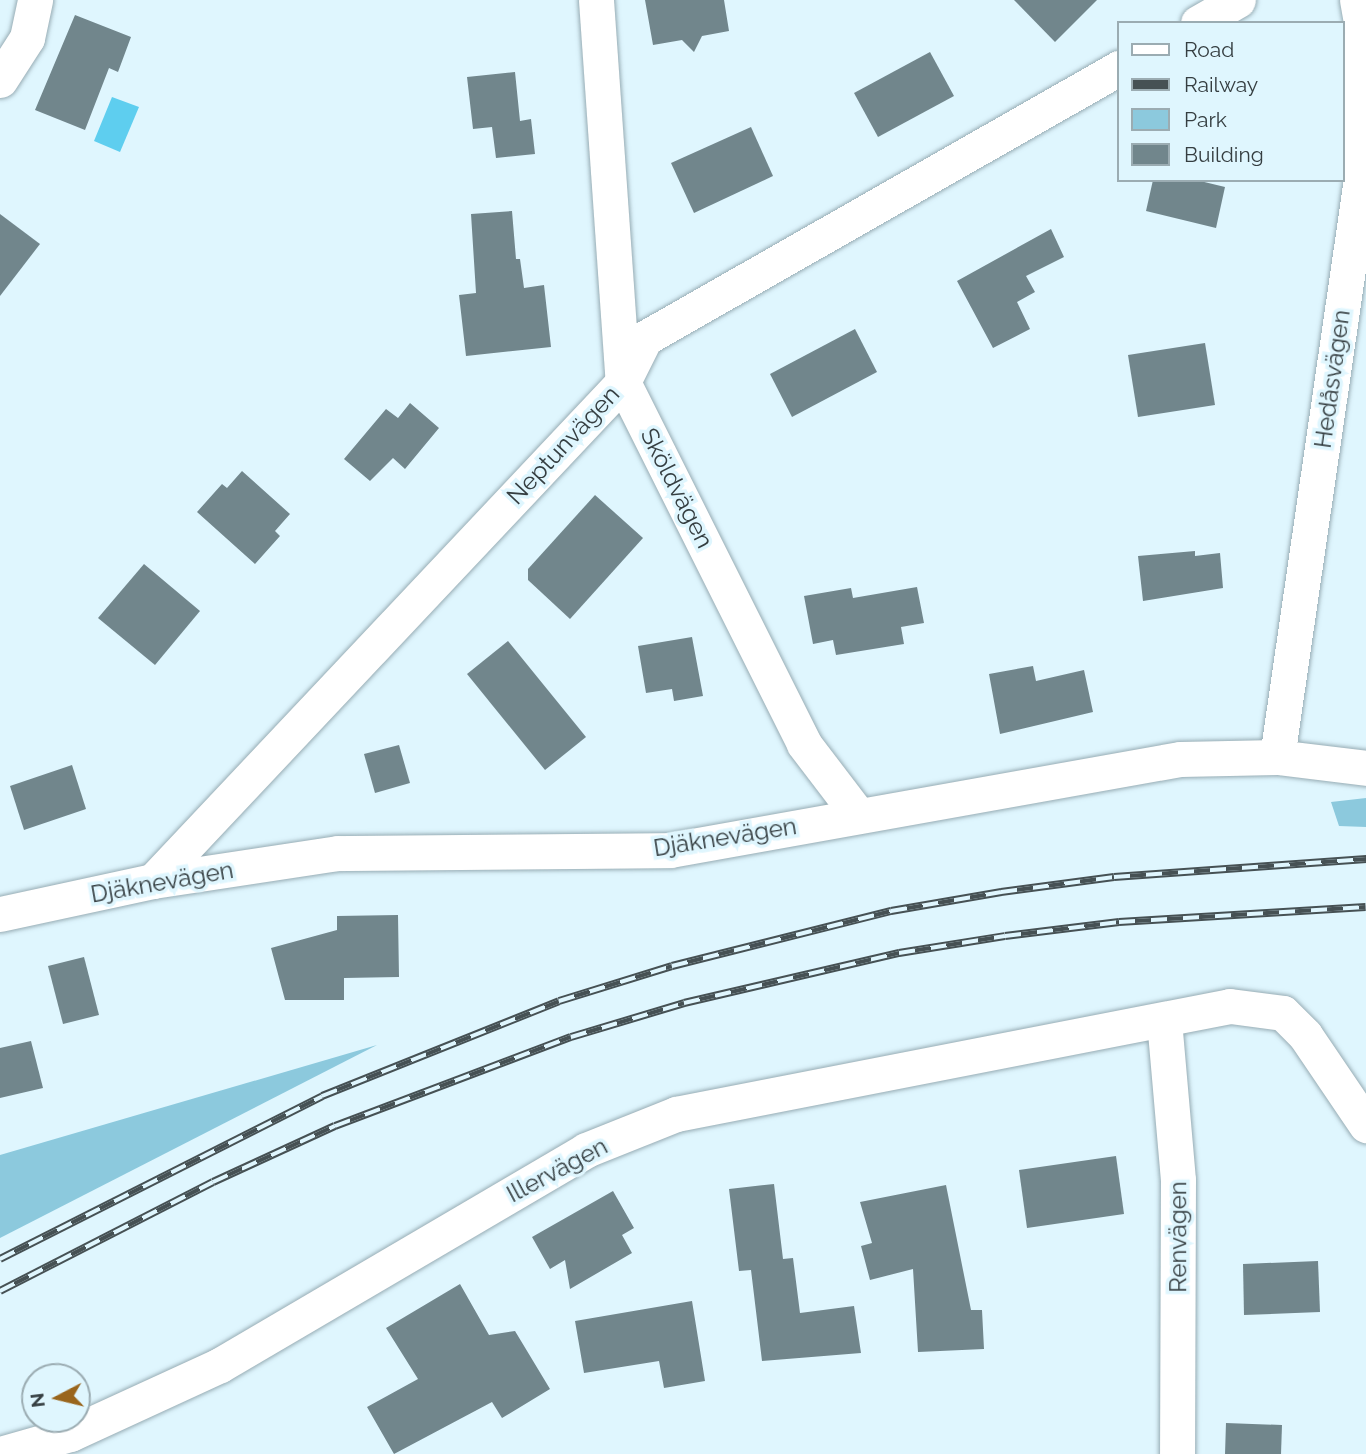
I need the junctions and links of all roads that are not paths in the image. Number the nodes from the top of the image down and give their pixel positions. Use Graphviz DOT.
graph roads {
  1 [pos="35,0"];
  2 [pos="596,0"];
  3 [pos="1238,0"];
  4 [pos="1362,20"];
  5 [pos="1201,21"];
  6 [pos="1118,69"];
  7 [pos="0,80"];
  8 [pos="623,382"];
  9 [pos="1277,757"];
  10 [pos="1366,768"];
  11 [pos="858,816"];
  12 [pos="153,881"];
  13 [pos="0,915"];
  14 [pos="1164,1020"];
  15 [pos="1366,1125"];
  16 [pos="0,1454"];
  17 [pos="1177,1454"];
  1 -- 7 [label="street"];
  2 -- 8 [label="street, Sköldvägen"];
  3 -- 5 [label="street"];
  4 -- 9 [label="street, Hedåsvägen"];
  6 -- 8 [label="street, Neptunvägen"];
  8 -- 11 [label="street, Sköldvägen"];
  8 -- 12 [label="street, Neptunvägen"];
  9 -- 10 [label="street, Djäknevägen"];
  9 -- 11 [label="street, Djäknevägen"];
  11 -- 12 [label="street, Djäknevägen"];
  12 -- 13 [label="street, Djäknevägen"];
  14 -- 15 [label="street, Illervägen"];
  14 -- 16 [label="street, Illervägen"];
  14 -- 17 [label="street, Renvägen"];
}
